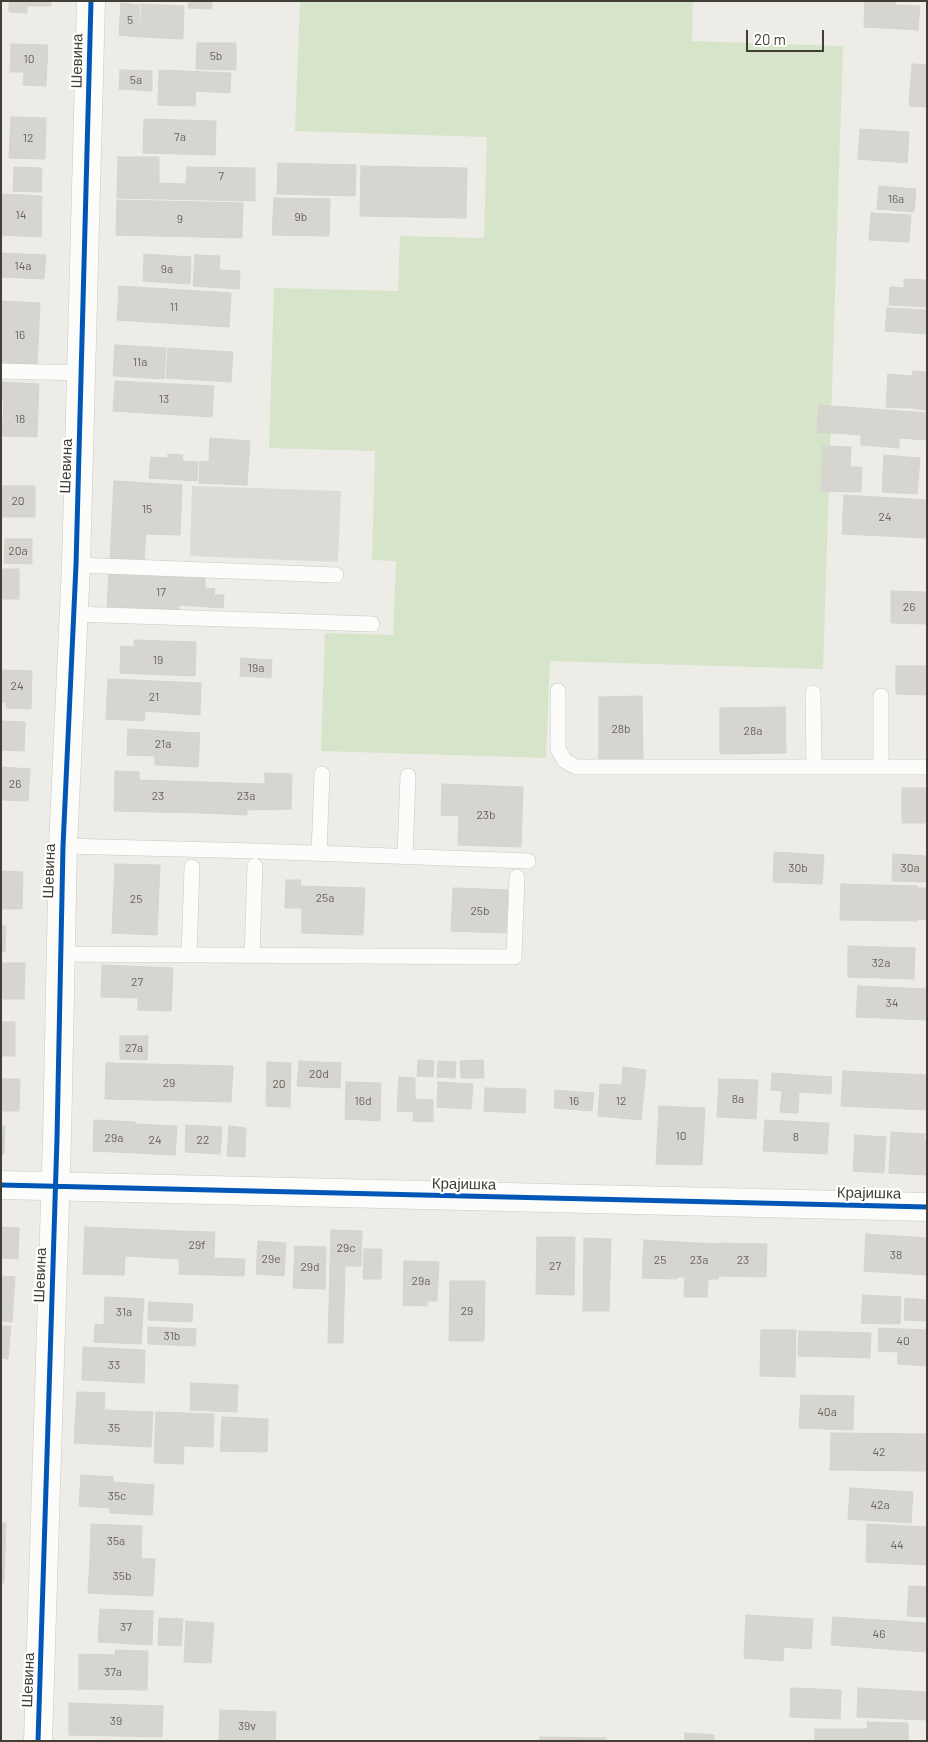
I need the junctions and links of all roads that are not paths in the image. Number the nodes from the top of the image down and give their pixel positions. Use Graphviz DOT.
graph roads {
  1 [pos="90,1"];
  2 [pos="1,370"];
  3 [pos="81,373"];
  4 [pos="76,565"];
  5 [pos="336,575"];
  6 [pos="74,614"];
  7 [pos="372,624"];
  8 [pos="558,691"];
  9 [pos="813,693"];
  10 [pos="881,696"];
  11 [pos="814,766"];
  12 [pos="881,766"];
  13 [pos="927,766"];
  14 [pos="322,774"];
  15 [pos="408,776"];
  16 [pos="62,846"];
  17 [pos="319,853"];
  18 [pos="405,856"];
  19 [pos="528,861"];
  20 [pos="255,866"];
  21 [pos="192,867"];
  22 [pos="517,877"];
  23 [pos="60,954"];
  24 [pos="189,955"];
  25 [pos="252,956"];
  26 [pos="1,1185"];
  27 [pos="55,1186"];
  28 [pos="927,1207"];
  29 [pos="38,1741"];
  1 -- 3 [label="street, Шевина"];
  2 -- 3 [label="lane"];
  3 -- 4 [label="street, Шевина"];
  4 -- 5 [label="lane"];
  4 -- 6 [label="street, Шевина"];
  6 -- 7 [label="lane"];
  6 -- 16 [label="street, Шевина"];
  8 -- 11 [label="lane"];
  9 -- 11 [label="lane"];
  10 -- 12 [label="lane"];
  11 -- 12 [label="lane"];
  12 -- 13 [label="lane"];
  14 -- 17 [label="lane"];
  15 -- 18 [label="lane"];
  16 -- 17 [label="lane"];
  16 -- 23 [label="street, Шевина"];
  17 -- 18 [label="lane"];
  18 -- 19 [label="lane"];
  20 -- 25 [label="lane"];
  21 -- 24 [label="lane"];
  22 -- 25 [label="lane"];
  23 -- 24 [label="lane"];
  23 -- 27 [label="street, Шевина"];
  24 -- 25 [label="lane"];
  26 -- 27 [label="street, Крајишка"];
  27 -- 28 [label="street, Крајишка"];
  27 -- 29 [label="street, Шевина"];
}
